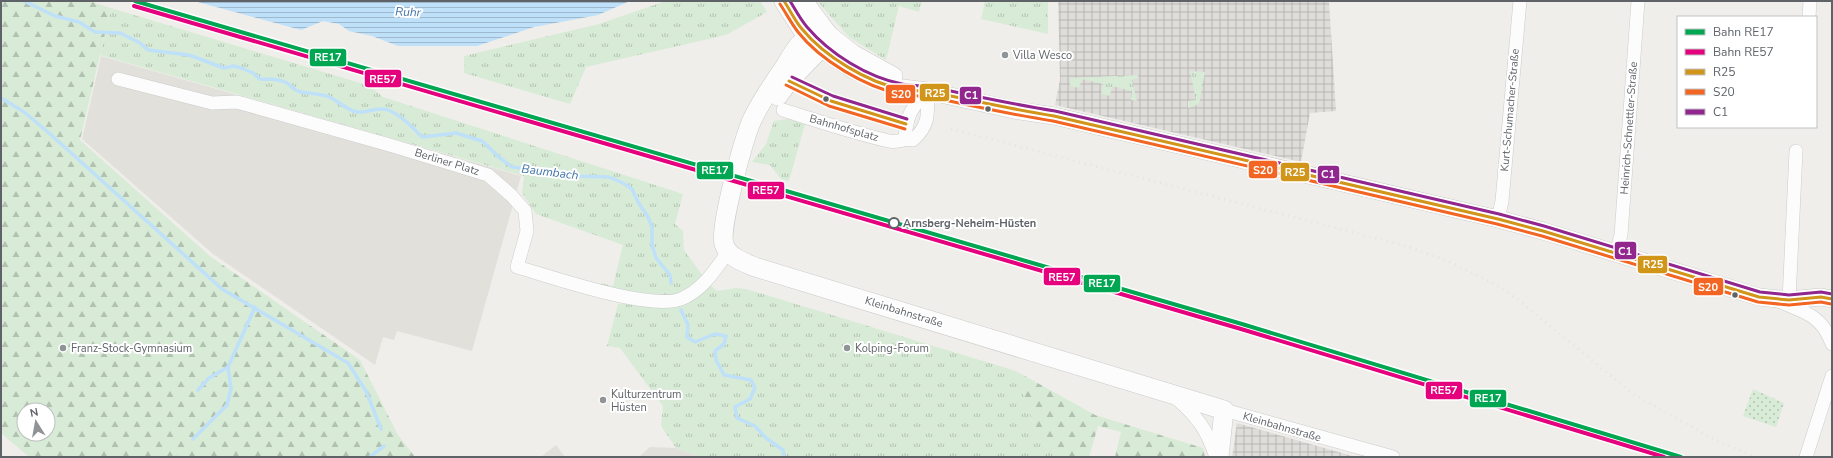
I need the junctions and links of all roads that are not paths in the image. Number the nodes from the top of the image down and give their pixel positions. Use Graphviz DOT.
graph roads {
  1 [pos="784,1"];
  2 [pos="803,1"];
  3 [pos="1520,1"];
  4 [pos="1638,1"];
  5 [pos="1810,1"];
  6 [pos="1809,16"];
  7 [pos="815,34"];
  8 [pos="118,79"];
  9 [pos="927,92"];
  10 [pos="783,110"];
  11 [pos="909,139"];
  12 [pos="1796,151"];
  13 [pos="1498,219"];
  14 [pos="728,252"];
  15 [pos="1616,254"];
  16 [pos="1832,299"];
  17 [pos="1782,300"];
  18 [pos="1832,344"];
  19 [pos="1832,376"];
  20 [pos="1172,395"];
  21 [pos="1224,410"];
  22 [pos="1216,457"];
  23 [pos="1219,457"];
  24 [pos="1393,457"];
  25 [pos="1806,457"];
  1 -- 7 [label="main road"];
  2 -- 7 [label="main road"];
  3 -- 13 [label="street, Kurt-Schumacher-Straße"];
  4 -- 15 [label="street, Heinrich-Schnettler-Straße"];
  5 -- 6 [label="street"];
  7 -- 9 [label="street"];
  7 -- 14 [label="main road"];
  8 -- 14 [label="street, Berliner Platz"];
  9 -- 11 [label="street"];
  9 -- 11 [label="street"];
  9 -- 13 [label="street"];
  10 -- 11 [label="street, Bahnhofsplatz"];
  12 -- 17 [label="street"];
  13 -- 15 [label="street"];
  14 -- 20 [label="main road, Kleinbahnstraße"];
  15 -- 17 [label="street"];
  16 -- 17 [label="street"];
  17 -- 18 [label="street"];
  19 -- 25 [label="street"];
  20 -- 21 [label="main road, Kleinbahnstraße"];
  20 -- 22 [label="street, Kleinbahnstraße"];
  21 -- 23 [label="main road"];
  21 -- 24 [label="street, Kleinbahnstraße"];
}
